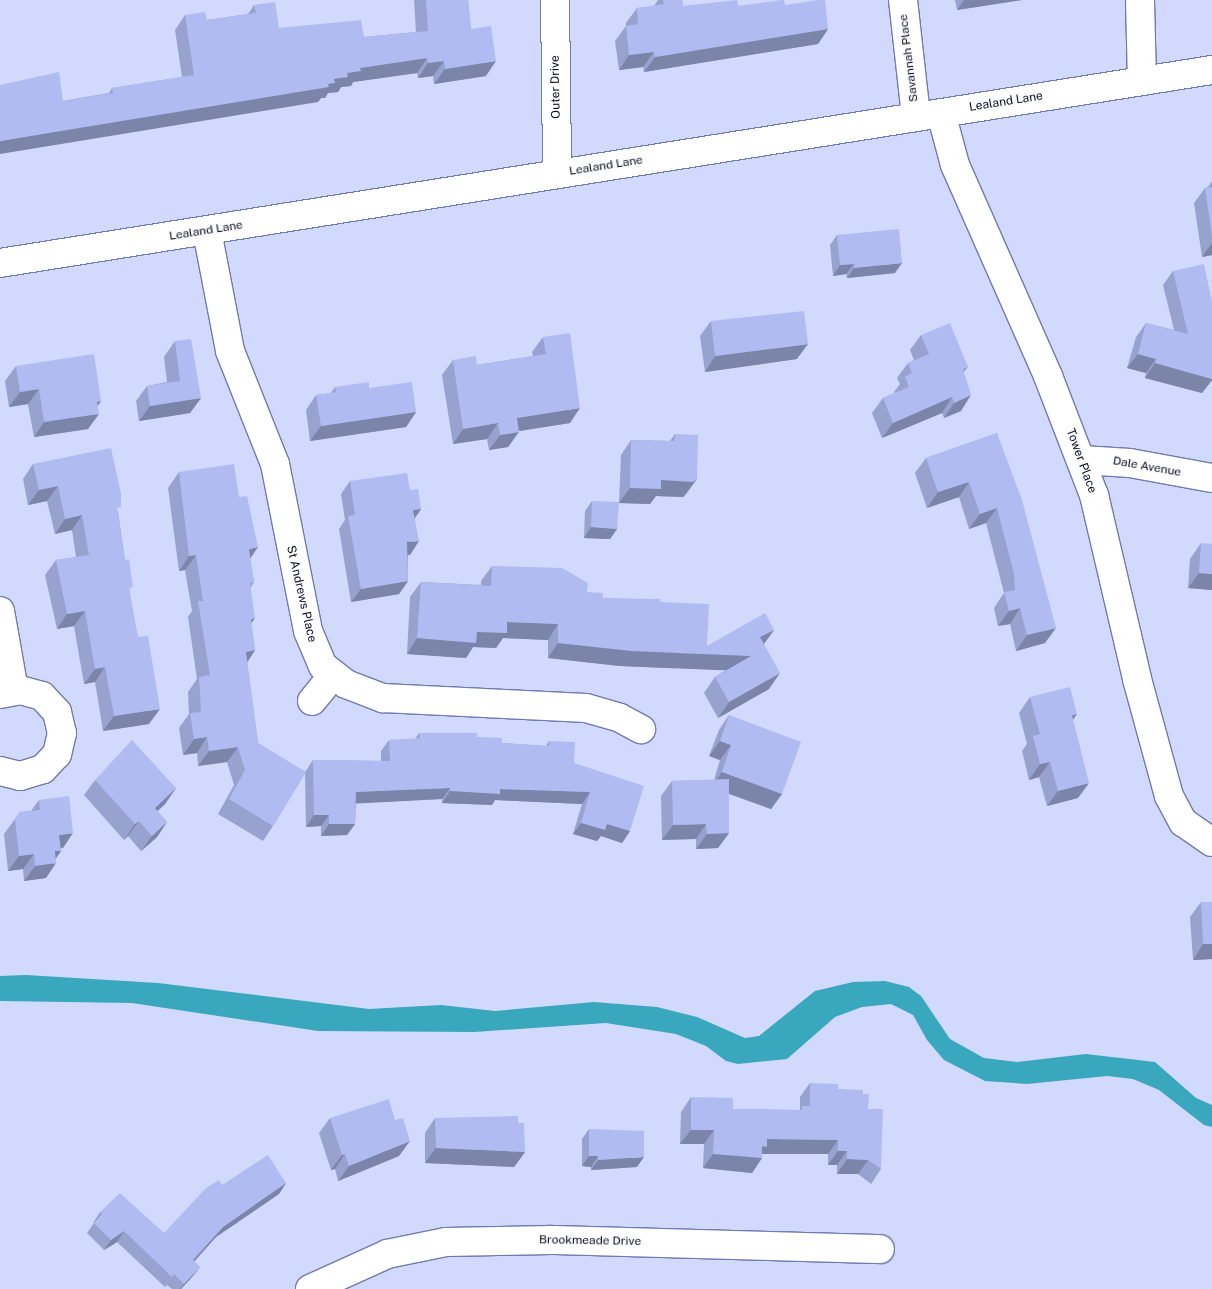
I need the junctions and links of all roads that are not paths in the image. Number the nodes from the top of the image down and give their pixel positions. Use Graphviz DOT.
graph roads {
  1 [pos="555,0"];
  2 [pos="903,0"];
  3 [pos="1140,0"];
  4 [pos="1212,70"];
  5 [pos="1142,81"];
  6 [pos="929,114"];
  7 [pos="557,174"];
  8 [pos="207,231"];
  9 [pos="0,263"];
  10 [pos="1082,460"];
  11 [pos="1212,478"];
  12 [pos="0,611"];
  13 [pos="333,675"];
  14 [pos="7,692"];
  15 [pos="312,701"];
  16 [pos="641,729"];
  17 [pos="0,771"];
  18 [pos="1212,842"];
  19 [pos="880,1249"];
  20 [pos="310,1289"];
  1 -- 7 [label="street, Outer Drive"];
  2 -- 6 [label="street, Savannah Place"];
  3 -- 5 [label="street"];
  4 -- 5 [label="street, Lealand Lane"];
  5 -- 6 [label="street, Lealand Lane"];
  6 -- 7 [label="street, Lealand Lane"];
  6 -- 10 [label="street, Tower Place"];
  7 -- 8 [label="street, Lealand Lane"];
  8 -- 9 [label="street, Lealand Lane"];
  8 -- 13 [label="street, St Andrews Place"];
  10 -- 11 [label="street, Dale Avenue"];
  10 -- 18 [label="street, Tower Place"];
  12 -- 14 [label="street"];
  13 -- 15 [label="street"];
  13 -- 16 [label="street, St Andrews Place"];
  14 -- 17 [label="street"];
  19 -- 20 [label="street, Brookmeade Drive"];
}
